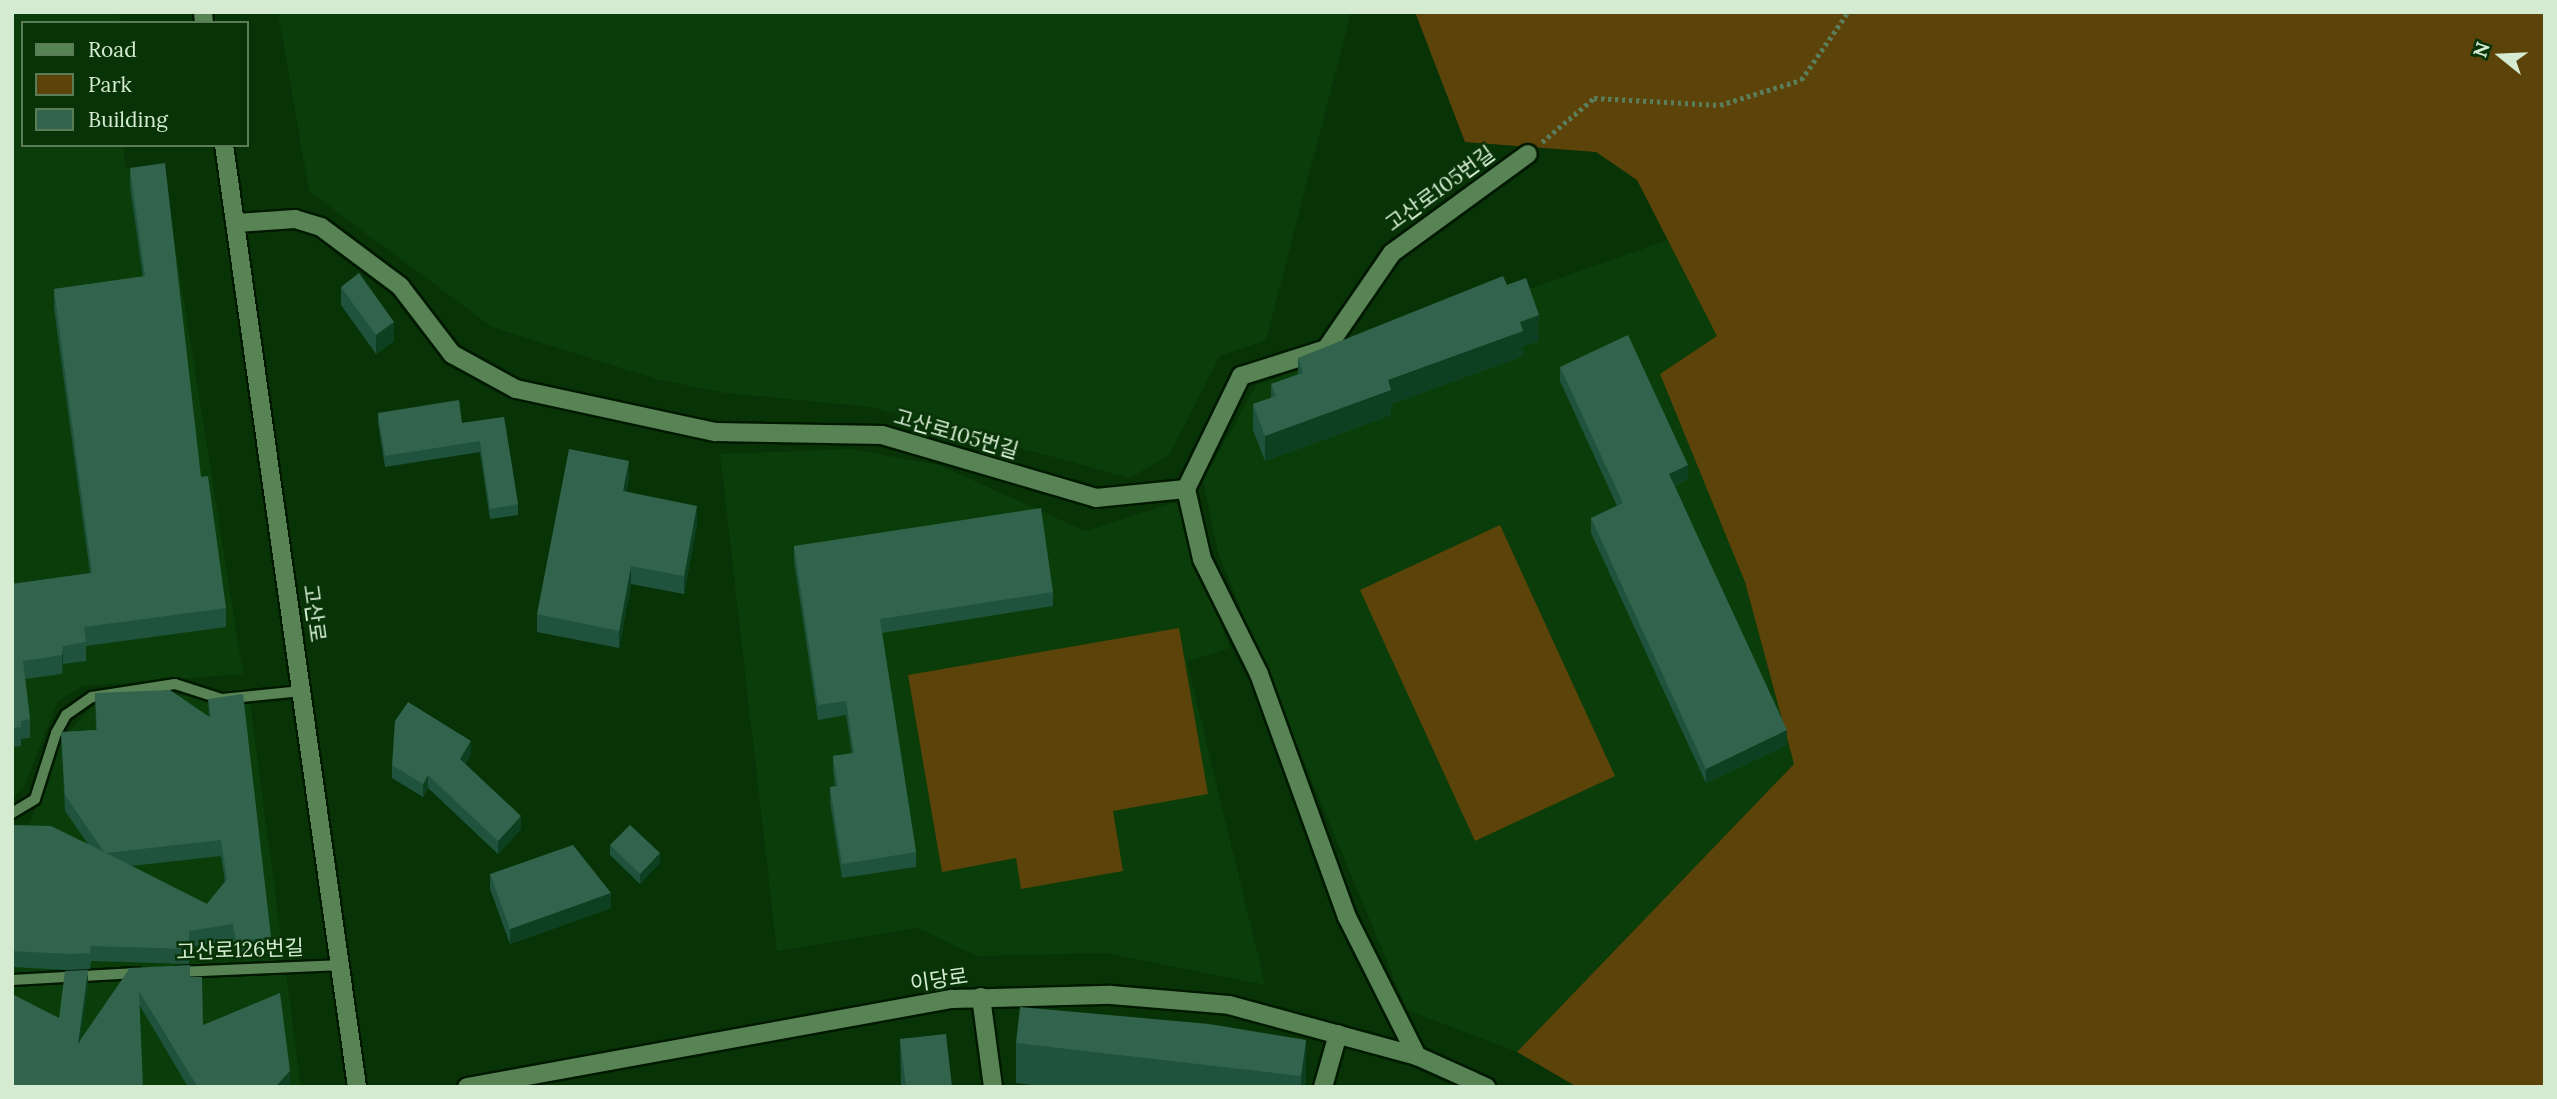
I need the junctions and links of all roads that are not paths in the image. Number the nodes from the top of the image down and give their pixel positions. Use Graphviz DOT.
graph roads {
  1 [pos="223,147"];
  2 [pos="1528,154"];
  3 [pos="237,223"];
  4 [pos="1186,489"];
  5 [pos="302,691"];
  6 [pos="12,813"];
  7 [pos="343,965"];
  8 [pos="152,972"];
  9 [pos="166,972"];
  10 [pos="12,980"];
  11 [pos="981,997"];
  12 [pos="1338,1034"];
  13 [pos="1417,1056"];
  14 [pos="357,1087"];
  15 [pos="467,1087"];
  16 [pos="993,1087"];
  17 [pos="1323,1087"];
  18 [pos="1486,1087"];
  1 -- 3 [label="street, 고산로"];
  2 -- 4 [label="street, 고산로105번길"];
  3 -- 4 [label="street, 고산로105번길"];
  3 -- 5 [label="street, 고산로"];
  4 -- 13 [label="street"];
  5 -- 6 [label="lane"];
  5 -- 7 [label="street, 고산로"];
  7 -- 9 [label="lane, 고산로126번길"];
  7 -- 14 [label="street, 고산로"];
  8 -- 10 [label="lane, 고산로126번길"];
  11 -- 12 [label="street, 이당로"];
  11 -- 15 [label="street, 이당로"];
  11 -- 16 [label="street"];
  12 -- 13 [label="street, 이당로"];
  12 -- 17 [label="street"];
  13 -- 18 [label="street, 이당로"];
}
